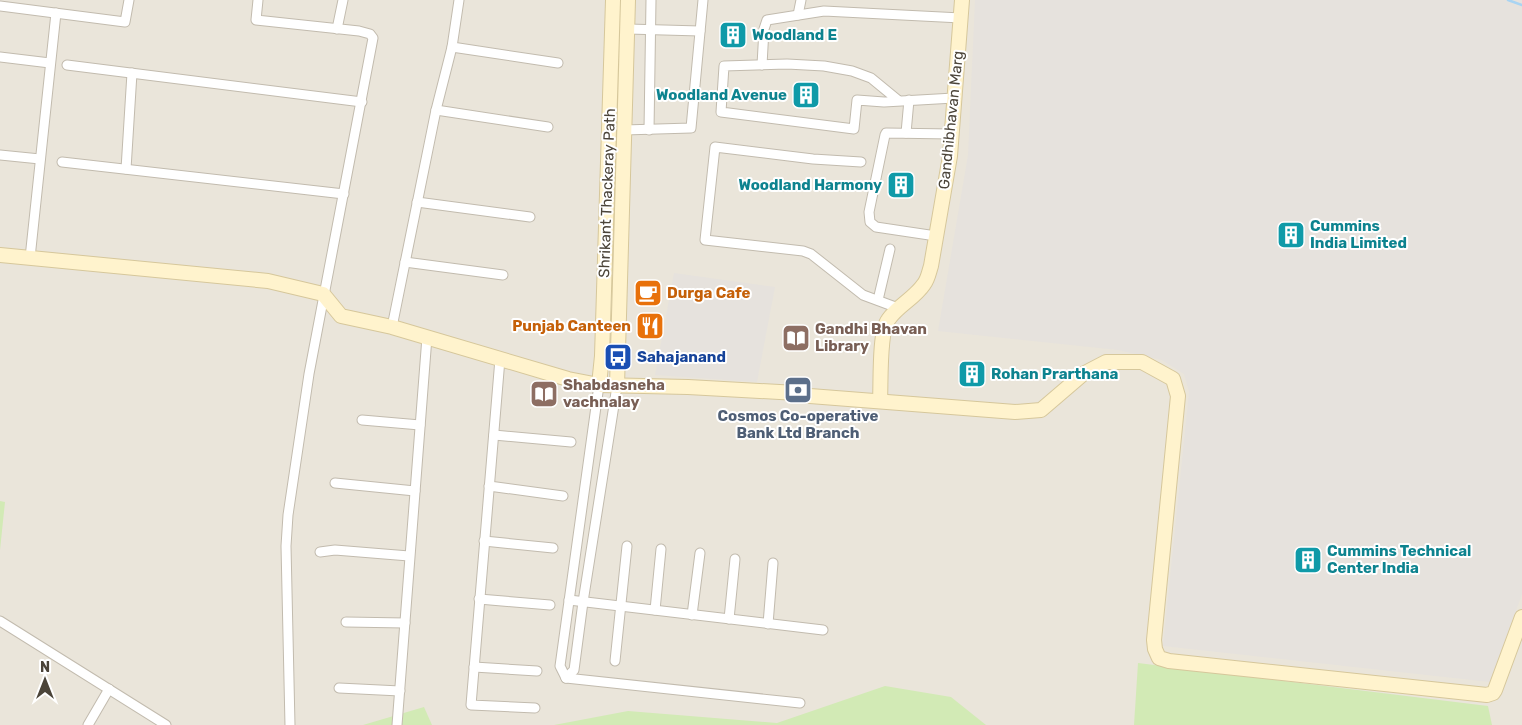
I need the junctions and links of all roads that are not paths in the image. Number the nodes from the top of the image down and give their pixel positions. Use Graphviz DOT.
graph roads {
  1 [pos="129,0"];
  2 [pos="258,0"];
  3 [pos="343,0"];
  4 [pos="459,0"];
  5 [pos="612,0"];
  6 [pos="628,0"];
  7 [pos="651,0"];
  8 [pos="703,0"];
  9 [pos="802,0"];
  10 [pos="962,0"];
  11 [pos="0,6"];
  12 [pos="56,13"];
  13 [pos="798,15"];
  14 [pos="961,18"];
  15 [pos="337,29"];
  16 [pos="628,29"];
  17 [pos="650,30"];
  18 [pos="700,31"];
  19 [pos="452,47"];
  20 [pos="0,57"];
  21 [pos="50,63"];
  22 [pos="558,63"];
  23 [pos="67,65"];
  24 [pos="762,65"];
  25 [pos="132,73"];
  26 [pos="954,98"];
  27 [pos="909,100"];
  28 [pos="899,101"];
  29 [pos="362,102"];
  30 [pos="436,110"];
  31 [pos="548,127"];
  32 [pos="624,130"];
  33 [pos="649,130"];
  34 [pos="906,133"];
  35 [pos="952,134"];
  36 [pos="0,155"];
  37 [pos="40,159"];
  38 [pos="62,162"];
  39 [pos="861,162"];
  40 [pos="126,169"];
  41 [pos="344,194"];
  42 [pos="417,202"];
  43 [pos="530,217"];
  44 [pos="936,236"];
  45 [pos="890,249"];
  46 [pos="0,255"];
  47 [pos="30,258"];
  48 [pos="405,262"];
  49 [pos="503,275"];
  50 [pos="324,294"];
  51 [pos="878,300"];
  52 [pos="898,308"];
  53 [pos="392,327"];
  54 [pos="427,337"];
  55 [pos="500,359"];
  56 [pos="600,385"];
  57 [pos="618,386"];
  58 [pos="880,401"];
  59 [pos="362,420"];
  60 [pos="420,425"];
  61 [pos="494,435"];
  62 [pos="571,442"];
  63 [pos="589,462"];
  64 [pos="605,464"];
  65 [pos="335,482"];
  66 [pos="489,486"];
  67 [pos="415,491"];
  68 [pos="563,496"];
  69 [pos="484,541"];
  70 [pos="627,546"];
  71 [pos="553,548"];
  72 [pos="662,549"];
  73 [pos="320,552"];
  74 [pos="700,554"];
  75 [pos="409,556"];
  76 [pos="734,559"];
  77 [pos="773,563"];
  78 [pos="480,600"];
  79 [pos="569,600"];
  80 [pos="583,602"];
  81 [pos="550,605"];
  82 [pos="621,606"];
  83 [pos="655,610"];
  84 [pos="692,614"];
  85 [pos="1522,617"];
  86 [pos="729,619"];
  87 [pos="0,621"];
  88 [pos="346,622"];
  89 [pos="405,623"];
  90 [pos="768,624"];
  91 [pos="824,630"];
  92 [pos="615,661"];
  93 [pos="474,667"];
  94 [pos="537,671"];
  95 [pos="566,678"];
  96 [pos="339,688"];
  97 [pos="109,689"];
  98 [pos="400,690"];
  99 [pos="800,703"];
  100 [pos="535,708"];
  101 [pos="88,725"];
  102 [pos="166,725"];
  103 [pos="290,725"];
  104 [pos="397,725"];
  1 -- 12 [label="street"];
  2 -- 15 [label="street"];
  3 -- 15 [label="street"];
  4 -- 19 [label="street"];
  5 -- 56 [label="street, Shrikant Thackeray Path"];
  6 -- 16 [label="street, Shrikant Thackeray Path"];
  7 -- 17 [label="street"];
  8 -- 18 [label="street"];
  9 -- 13 [label="street"];
  10 -- 14 [label="street, Gandhibhavan Marg"];
  11 -- 12 [label="street"];
  12 -- 21 [label="street"];
  13 -- 14 [label="street"];
  13 -- 24 [label="street"];
  14 -- 26 [label="street, Gandhibhavan Marg"];
  15 -- 29 [label="street"];
  16 -- 17 [label="street"];
  16 -- 32 [label="street, Shrikant Thackeray Path"];
  17 -- 18 [label="street"];
  17 -- 33 [label="street"];
  18 -- 33 [label="street"];
  19 -- 22 [label="street"];
  19 -- 30 [label="street"];
  20 -- 21 [label="street"];
  21 -- 37 [label="street"];
  23 -- 25 [label="street"];
  24 -- 28 [label="street"];
  24 -- 28 [label="street"];
  25 -- 29 [label="street"];
  25 -- 40 [label="street"];
  26 -- 27 [label="street"];
  26 -- 35 [label="street, Gandhibhavan Marg"];
  27 -- 28 [label="street"];
  27 -- 34 [label="street"];
  29 -- 41 [label="street"];
  30 -- 31 [label="street"];
  30 -- 42 [label="street"];
  32 -- 33 [label="street"];
  32 -- 57 [label="street, Shrikant Thackeray Path"];
  34 -- 35 [label="street"];
  34 -- 44 [label="street"];
  35 -- 44 [label="street, Gandhibhavan Marg"];
  36 -- 37 [label="street"];
  37 -- 47 [label="street"];
  38 -- 40 [label="street"];
  39 -- 51 [label="street"];
  40 -- 41 [label="street"];
  41 -- 50 [label="street"];
  42 -- 43 [label="street"];
  42 -- 48 [label="street"];
  44 -- 52 [label="street, Gandhibhavan Marg"];
  45 -- 51 [label="street"];
  46 -- 47 [label="street"];
  47 -- 50 [label="street"];
  48 -- 49 [label="street"];
  48 -- 53 [label="street"];
  50 -- 53 [label="street"];
  50 -- 103 [label="street"];
  51 -- 52 [label="street"];
  52 -- 58 [label="street, Gandhibhavan Marg"];
  53 -- 54 [label="street"];
  54 -- 55 [label="street"];
  54 -- 60 [label="street"];
  55 -- 56 [label="street"];
  55 -- 61 [label="street"];
  56 -- 57 [label="street"];
  56 -- 63 [label="street"];
  57 -- 58 [label="street"];
  57 -- 64 [label="street"];
  58 -- 85 [label="street"];
  59 -- 60 [label="street"];
  60 -- 67 [label="street"];
  61 -- 62 [label="street"];
  61 -- 66 [label="street"];
  63 -- 64 [label="street"];
  63 -- 79 [label="street"];
  64 -- 80 [label="street"];
  65 -- 67 [label="street"];
  66 -- 68 [label="street"];
  66 -- 69 [label="street"];
  67 -- 75 [label="street"];
  69 -- 71 [label="street"];
  69 -- 78 [label="street"];
  70 -- 82 [label="street"];
  72 -- 83 [label="street"];
  73 -- 75 [label="street"];
  74 -- 84 [label="street"];
  75 -- 89 [label="street"];
  76 -- 86 [label="street"];
  77 -- 90 [label="street"];
  78 -- 81 [label="street"];
  78 -- 93 [label="street"];
  79 -- 80 [label="street"];
  79 -- 95 [label="street"];
  80 -- 82 [label="street"];
  80 -- 95 [label="street"];
  82 -- 83 [label="street"];
  82 -- 92 [label="street"];
  83 -- 84 [label="street"];
  84 -- 86 [label="street"];
  86 -- 90 [label="street"];
  87 -- 97 [label="street"];
  88 -- 89 [label="street"];
  89 -- 98 [label="street"];
  90 -- 91 [label="street"];
  93 -- 94 [label="street"];
  93 -- 100 [label="street"];
  95 -- 99 [label="street"];
  96 -- 98 [label="street"];
  97 -- 101 [label="street"];
  97 -- 102 [label="street"];
  98 -- 104 [label="street"];
}
